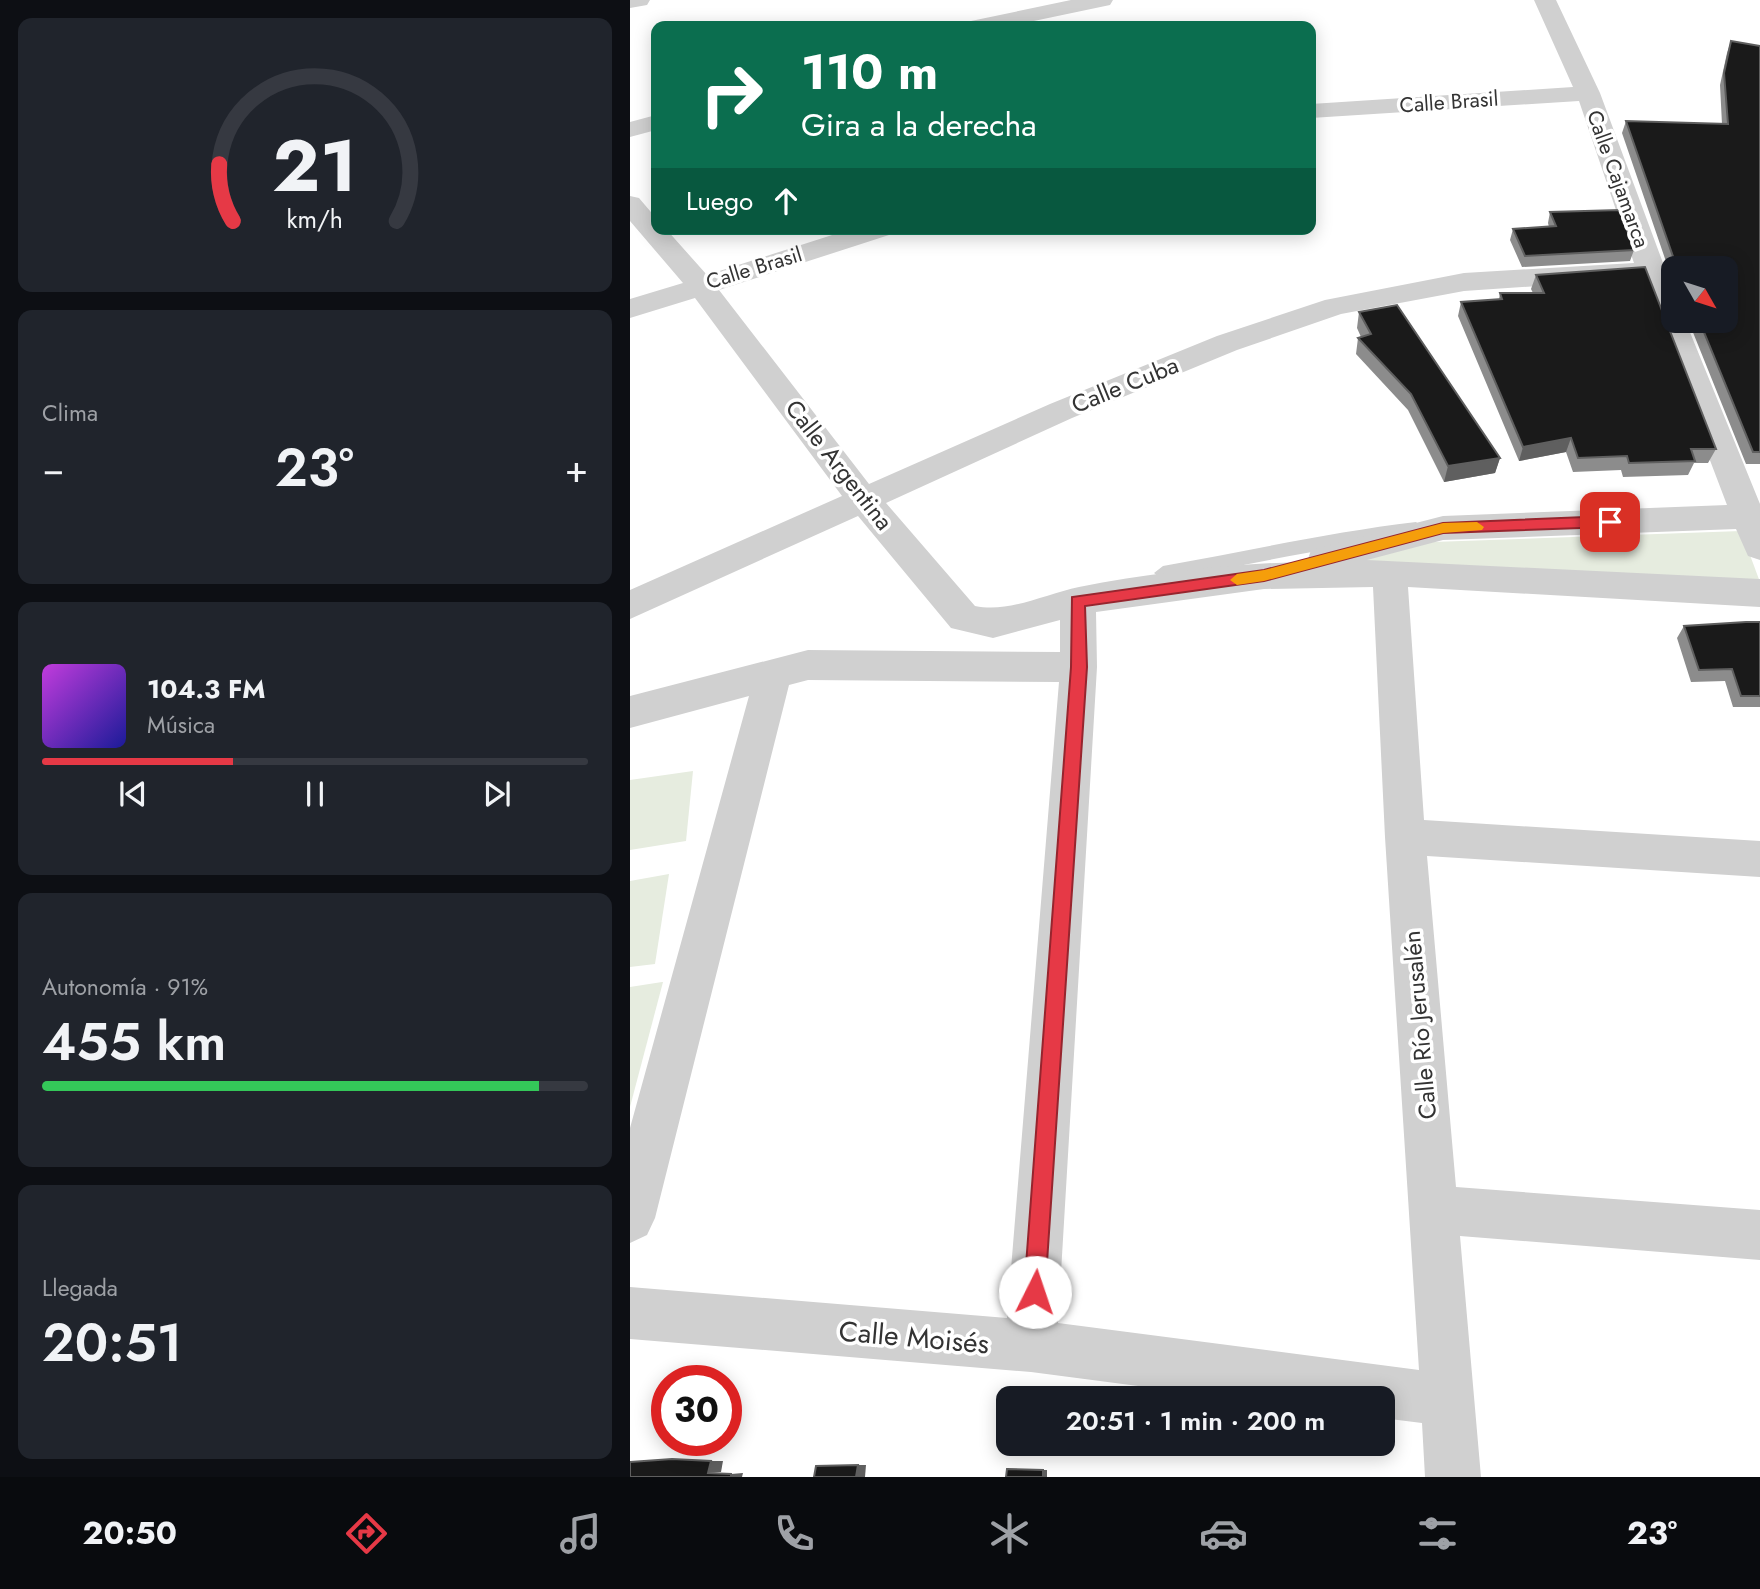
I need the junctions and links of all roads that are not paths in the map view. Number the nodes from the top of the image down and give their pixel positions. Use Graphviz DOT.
graph roads {
  1 [pos="639,0"];
  2 [pos="1102,0"];
  3 [pos="1545,0"];
  4 [pos="630,1"];
  5 [pos="1041,20"];
  6 [pos="1588,93"];
  7 [pos="1316,111"];
  8 [pos="651,124"];
  9 [pos="630,130"];
  10 [pos="630,204"];
  11 [pos="651,228"];
  12 [pos="657,235"];
  13 [pos="860,235"];
  14 [pos="1651,270"];
  15 [pos="700,285"];
  16 [pos="630,309"];
  17 [pos="863,499"];
  18 [pos="1756,526"];
  19 [pos="1443,528"];
  20 [pos="1163,573"];
  21 [pos="1390,573"];
  22 [pos="1264,576"];
  23 [pos="1760,593"];
  24 [pos="1078,601"];
  25 [pos="630,605"];
  26 [pos="1079,667"];
  27 [pos="773,675"];
  28 [pos="630,712"];
  29 [pos="1405,837"];
  30 [pos="1760,859"];
  31 [pos="1434,1210"];
  32 [pos="630,1218"];
  33 [pos="1760,1235"];
  34 [pos="630,1313"];
  35 [pos="1031,1346"];
  36 [pos="1447,1400"];
  37 [pos="1453,1477"];
  1 -- 4 [label="street"];
  2 -- 5 [label="street"];
  3 -- 6 [label="street, Calle Cajamarca"];
  6 -- 7 [label="street, Calle Brasil"];
  6 -- 14 [label="street, Calle Cajamarca"];
  8 -- 9 [label="street"];
  10 -- 11 [label="street, Calle Argentina"];
  12 -- 15 [label="street, Calle Argentina"];
  13 -- 15 [label="street, Calle Brasil"];
  14 -- 17 [label="street, Calle Cuba"];
  14 -- 18 [label="street, Calle Cajamarca"];
  15 -- 16 [label="street, Calle Brasil"];
  15 -- 17 [label="street, Calle Argentina"];
  17 -- 24 [label="street, Calle Argentina"];
  17 -- 25 [label="street, Calle Cuba"];
  18 -- 19 [label="street"];
  19 -- 20 [label="lane"];
  19 -- 22 [label="street"];
  21 -- 22 [label="street"];
  21 -- 23 [label="street"];
  21 -- 29 [label="street, Calle Río Jerusalén"];
  22 -- 24 [label="street"];
  24 -- 26 [label="street"];
  26 -- 27 [label="street"];
  26 -- 35 [label="street"];
  27 -- 28 [label="street"];
  27 -- 32 [label="street"];
  29 -- 30 [label="street"];
  29 -- 31 [label="street, Calle Río Jerusalén"];
  31 -- 33 [label="street"];
  31 -- 36 [label="street, Calle Río Jerusalén"];
  34 -- 35 [label="street, Calle Moisés"];
  35 -- 36 [label="street, Calle Moisés"];
  36 -- 37 [label="street, Calle Río Jerusalén"];
}
